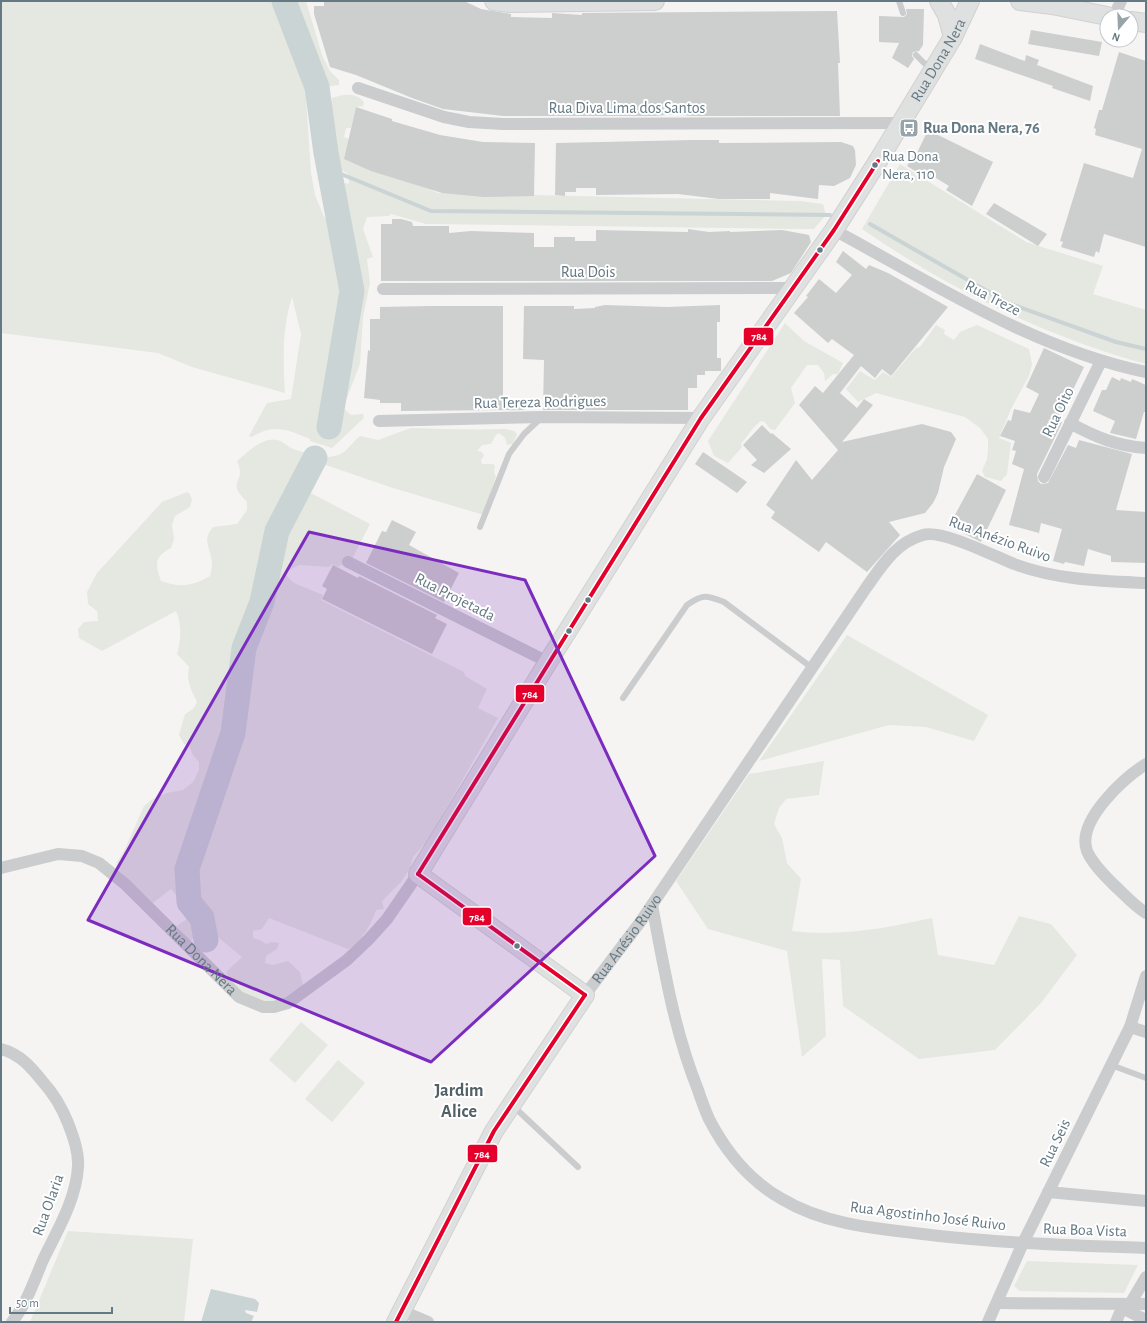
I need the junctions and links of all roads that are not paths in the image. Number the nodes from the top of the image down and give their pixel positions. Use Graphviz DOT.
graph roads {
  1 [pos="494,1"];
  2 [pos="655,1"];
  3 [pos="899,1"];
  4 [pos="939,1"];
  5 [pos="970,1"];
  6 [pos="1020,1"];
  7 [pos="903,13"];
  8 [pos="1099,14"];
  9 [pos="953,36"];
  10 [pos="916,55"];
  11 [pos="934,68"];
  12 [pos="358,88"];
  13 [pos="902,123"];
  14 [pos="834,230"];
  15 [pos="793,288"];
  16 [pos="383,289"];
  17 [pos="1100,360"];
  18 [pos="1146,372"];
  19 [pos="542,417"];
  20 [pos="701,418"];
  21 [pos="379,421"];
  22 [pos="1070,423"];
  23 [pos="1146,448"];
  24 [pos="1044,478"];
  25 [pos="480,527"];
  26 [pos="348,562"];
  27 [pos="1146,583"];
  28 [pos="548,662"];
  29 [pos="811,667"];
  30 [pos="623,698"];
  31 [pos="1146,764"];
  32 [pos="1,868"];
  33 [pos="418,874"];
  34 [pos="652,905"];
  35 [pos="1146,913"];
  36 [pos="1146,976"];
  37 [pos="585,994"];
  38 [pos="1130,1027"];
  39 [pos="1146,1032"];
  40 [pos="1,1049"];
  41 [pos="1111,1065"];
  42 [pos="1146,1078"];
  43 [pos="512,1105"];
  44 [pos="578,1167"];
  45 [pos="1048,1192"];
  46 [pos="1146,1201"];
  47 [pos="1023,1243"];
  48 [pos="1146,1248"];
  49 [pos="1146,1277"];
  50 [pos="997,1303"];
  51 [pos="1146,1304"];
  52 [pos="1126,1306"];
  53 [pos="399,1316"];
  54 [pos="1146,1320"];
  55 [pos="12,1322"];
  56 [pos="428,1322"];
  57 [pos="988,1322"];
  58 [pos="1116,1322"];
  1 -- 2 [label="street"];
  3 -- 7 [label="lane"];
  4 -- 9 [label="street"];
  5 -- 9 [label="street, Rua Dona Nera"];
  6 -- 8 [label="street"];
  9 -- 11 [label="street, Rua Dona Nera"];
  10 -- 11 [label="lane"];
  11 -- 13 [label="street, Rua Dona Nera"];
  12 -- 13 [label="street, Rua Diva Lima dos Santos"];
  13 -- 14 [label="street, Rua Dona Nera"];
  14 -- 15 [label="street, Rua Dona Nera"];
  14 -- 17 [label="street, Rua Treze"];
  15 -- 16 [label="street, Rua Dois"];
  15 -- 20 [label="street, Rua Dona Nera"];
  17 -- 18 [label="street, Rua Treze"];
  17 -- 22 [label="street, Rua Oito"];
  19 -- 20 [label="street, Rua Tereza Rodrigues"];
  19 -- 21 [label="street, Rua Tereza Rodrigues"];
  19 -- 25 [label="lane"];
  20 -- 28 [label="street, Rua Dona Nera"];
  22 -- 23 [label="street"];
  22 -- 24 [label="street, Rua Oito"];
  26 -- 28 [label="street, Rua Projetada"];
  27 -- 29 [label="street, Rua Anézio Ruivo"];
  28 -- 33 [label="street, Rua Dona Nera"];
  29 -- 30 [label="lane"];
  29 -- 34 [label="street, Rua Anésio Ruivo"];
  31 -- 35 [label="street"];
  32 -- 33 [label="street, Rua Dona Nera"];
  33 -- 37 [label="street"];
  34 -- 37 [label="street, Rua Anésio Ruivo"];
  34 -- 47 [label="street, Rua Agostinho José Ruivo"];
  36 -- 38 [label="street, Rua Seis"];
  37 -- 43 [label="street, Rua Anésio Ruivo"];
  38 -- 39 [label="street"];
  38 -- 41 [label="street, Rua Seis"];
  40 -- 55 [label="street, Rua Olaria"];
  41 -- 42 [label="lane"];
  41 -- 45 [label="street, Rua Seis"];
  43 -- 44 [label="lane"];
  43 -- 53 [label="street, Rua Anésio Ruivo"];
  45 -- 46 [label="street"];
  45 -- 47 [label="street, Rua Seis"];
  47 -- 48 [label="street, Rua Boa Vista"];
  47 -- 50 [label="street, Rua Seis"];
  49 -- 52 [label="street"];
  50 -- 52 [label="street"];
  50 -- 57 [label="street, Rua Seis"];
  51 -- 52 [label="street"];
  52 -- 54 [label="street"];
  52 -- 58 [label="street"];
  53 -- 56 [label="street"];
}
